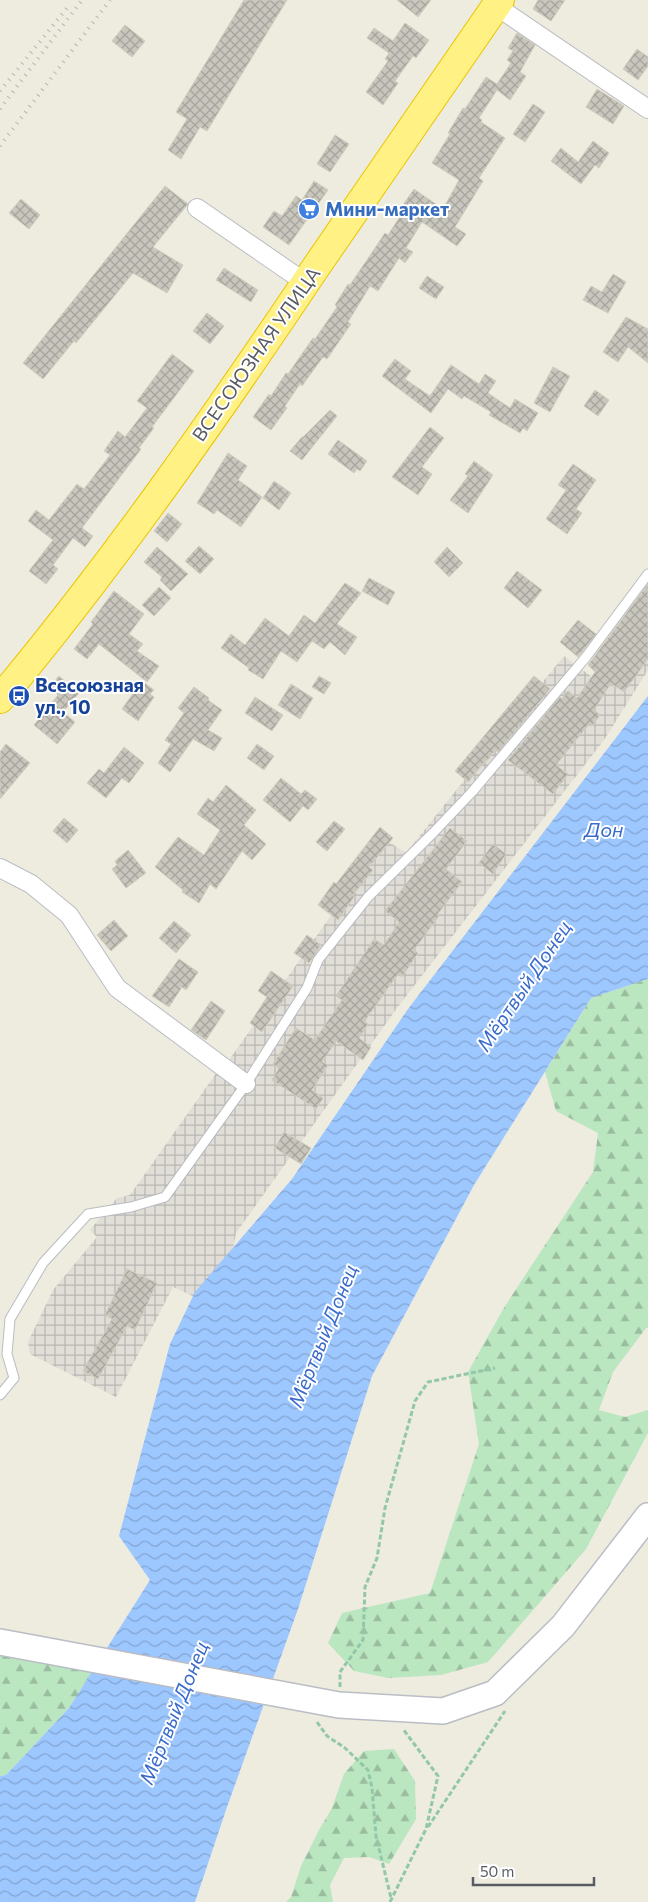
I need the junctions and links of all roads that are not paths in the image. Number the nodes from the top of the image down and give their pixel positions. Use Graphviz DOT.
graph roads {
  1 [pos="498,3"];
  2 [pos="648,109"];
  3 [pos="197,208"];
  4 [pos="306,283"];
  5 [pos="648,574"];
  6 [pos="0,699"];
  7 [pos="0,868"];
  8 [pos="246,1084"];
  9 [pos="0,1395"];
  10 [pos="648,1516"];
  11 [pos="5,1643"];
  1 -- 2 [label="street"];
  1 -- 4 [label="highway, ВСЕСОЮЗНАЯ УЛИЦА"];
  3 -- 4 [label="street"];
  4 -- 6 [label="highway, ВСЕСОЮЗНАЯ УЛИЦА"];
  5 -- 8 [label="lane"];
  7 -- 8 [label="street"];
  8 -- 9 [label="lane"];
  10 -- 11 [label="street"];
}
